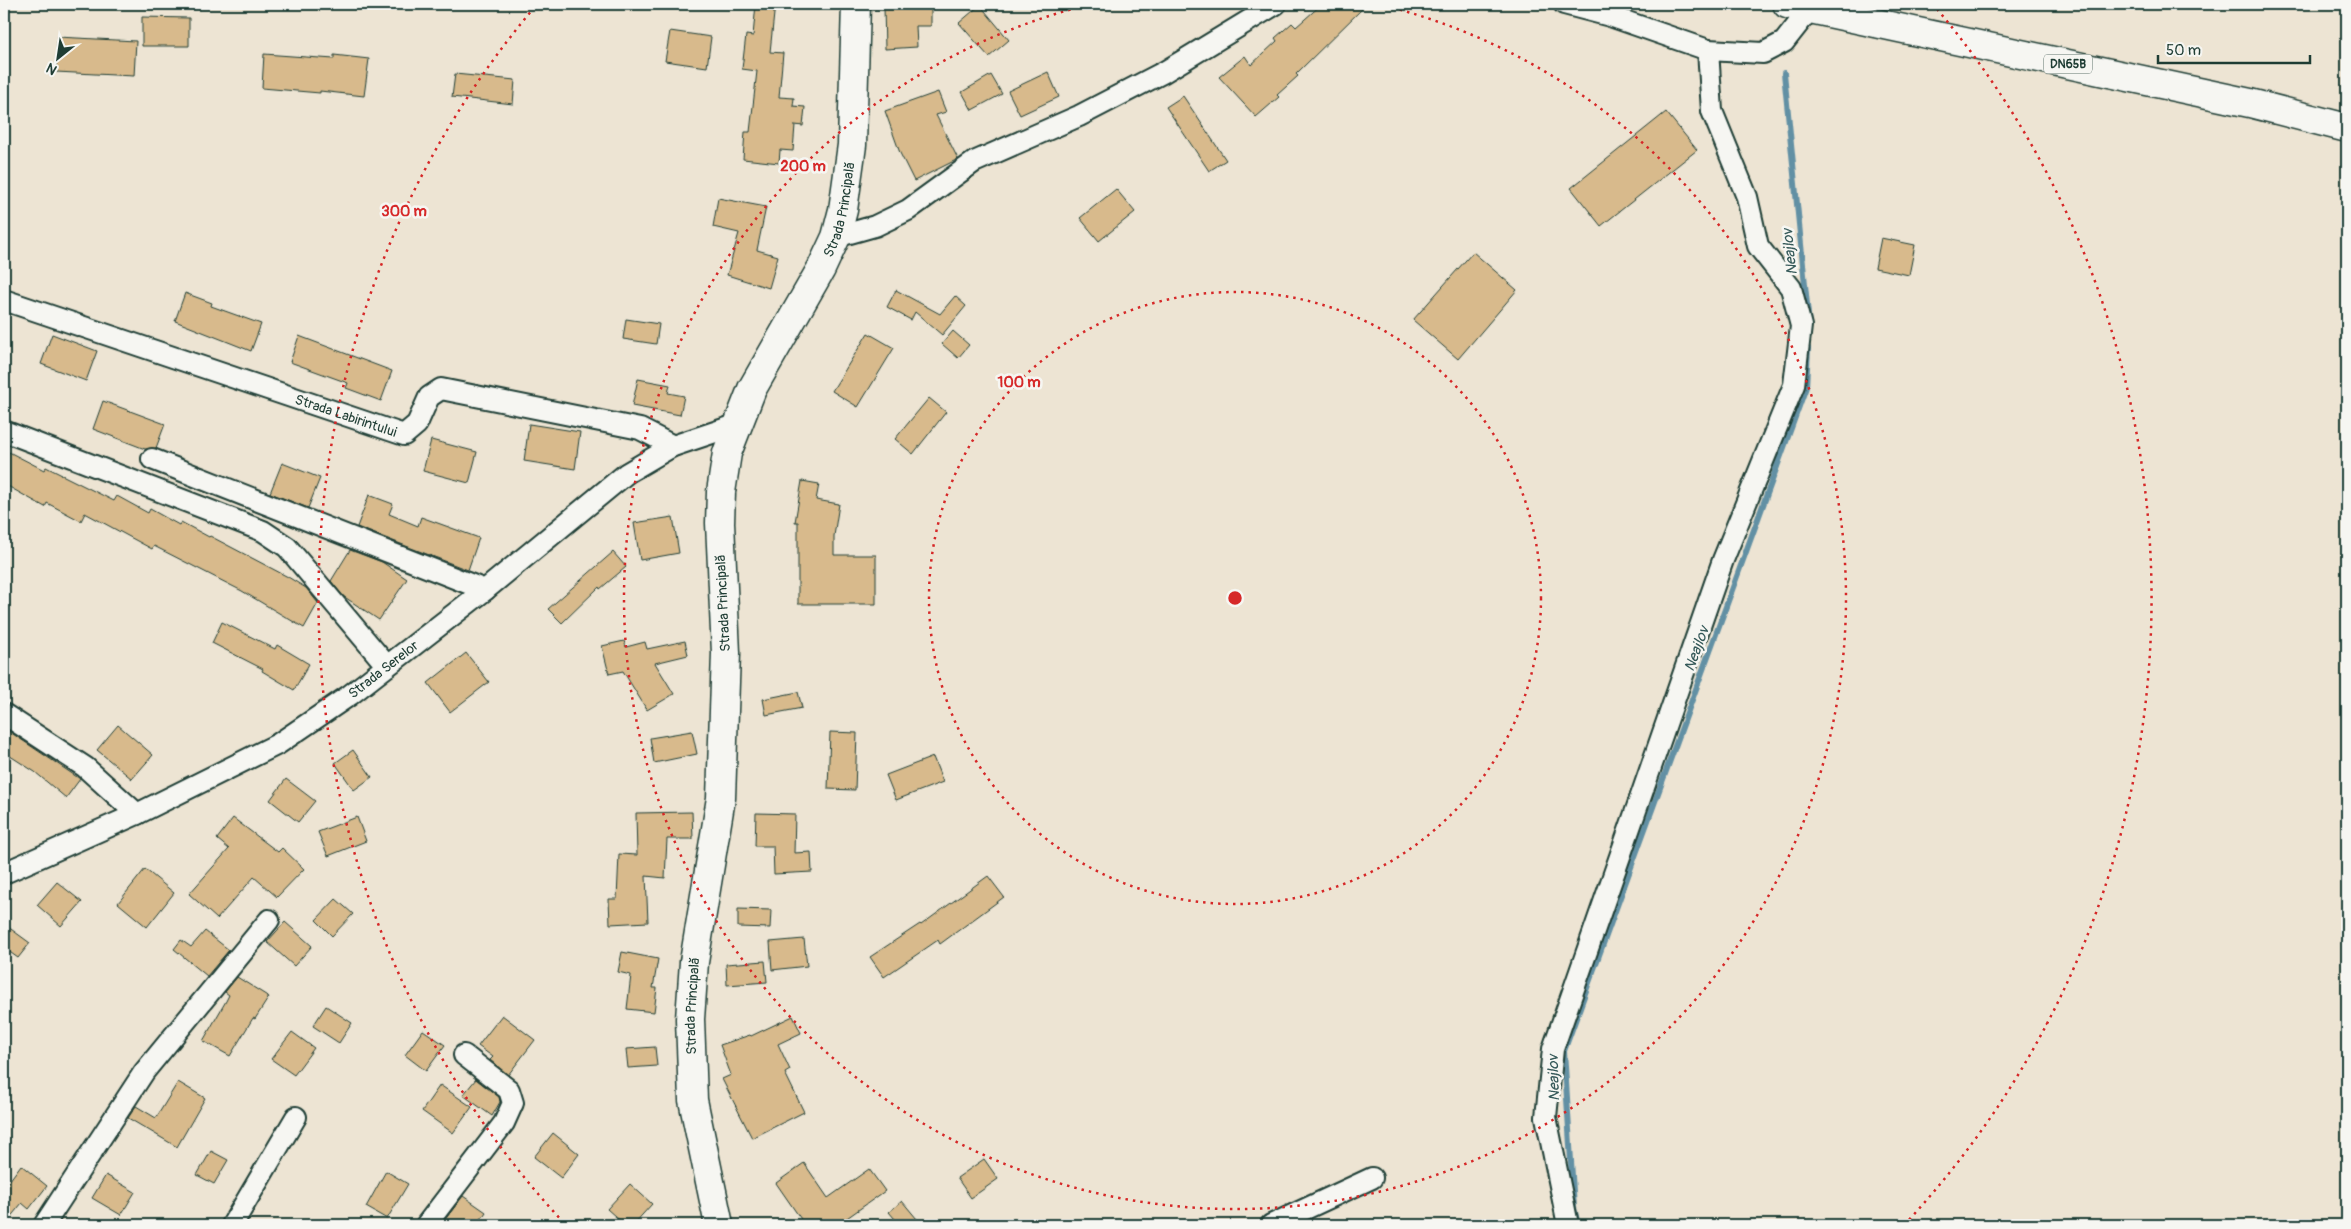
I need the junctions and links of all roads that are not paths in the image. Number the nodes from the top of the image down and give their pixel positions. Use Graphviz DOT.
graph roads {
  1 [pos="856,4"];
  2 [pos="1276,4"];
  3 [pos="1564,4"];
  4 [pos="1798,6"];
  5 [pos="1708,50"];
  6 [pos="2347,128"];
  7 [pos="836,237"];
  8 [pos="4,300"];
  9 [pos="736,425"];
  10 [pos="4,431"];
  11 [pos="673,446"];
  12 [pos="152,459"];
  13 [pos="485,590"];
  14 [pos="386,666"];
  15 [pos="4,714"];
  16 [pos="137,814"];
  17 [pos="4,873"];
  18 [pos="269,920"];
  19 [pos="464,1055"];
  20 [pos="296,1117"];
  21 [pos="1372,1178"];
  22 [pos="44,1225"];
  23 [pos="232,1225"];
  24 [pos="426,1225"];
  25 [pos="719,1225"];
  26 [pos="1271,1225"];
  27 [pos="1568,1225"];
  1 -- 7 [label="main road, Strada Principală"];
  2 -- 7 [label="street"];
  3 -- 5 [label="street"];
  4 -- 5 [label="street"];
  4 -- 6 [label="main road, DN65B"];
  5 -- 27 [label="street"];
  7 -- 9 [label="main road, Strada Principală"];
  8 -- 11 [label="street, Strada Labirintului"];
  9 -- 11 [label="street, Strada Serelor"];
  9 -- 25 [label="main road, Strada Principală"];
  10 -- 14 [label="street"];
  11 -- 13 [label="street, Strada Serelor"];
  12 -- 13 [label="street"];
  13 -- 14 [label="street, Strada Serelor"];
  14 -- 16 [label="street, Strada Serelor"];
  15 -- 16 [label="street"];
  16 -- 17 [label="street, Strada Serelor"];
  18 -- 22 [label="street"];
  19 -- 24 [label="street"];
  20 -- 23 [label="street"];
  21 -- 26 [label="street"];
}
